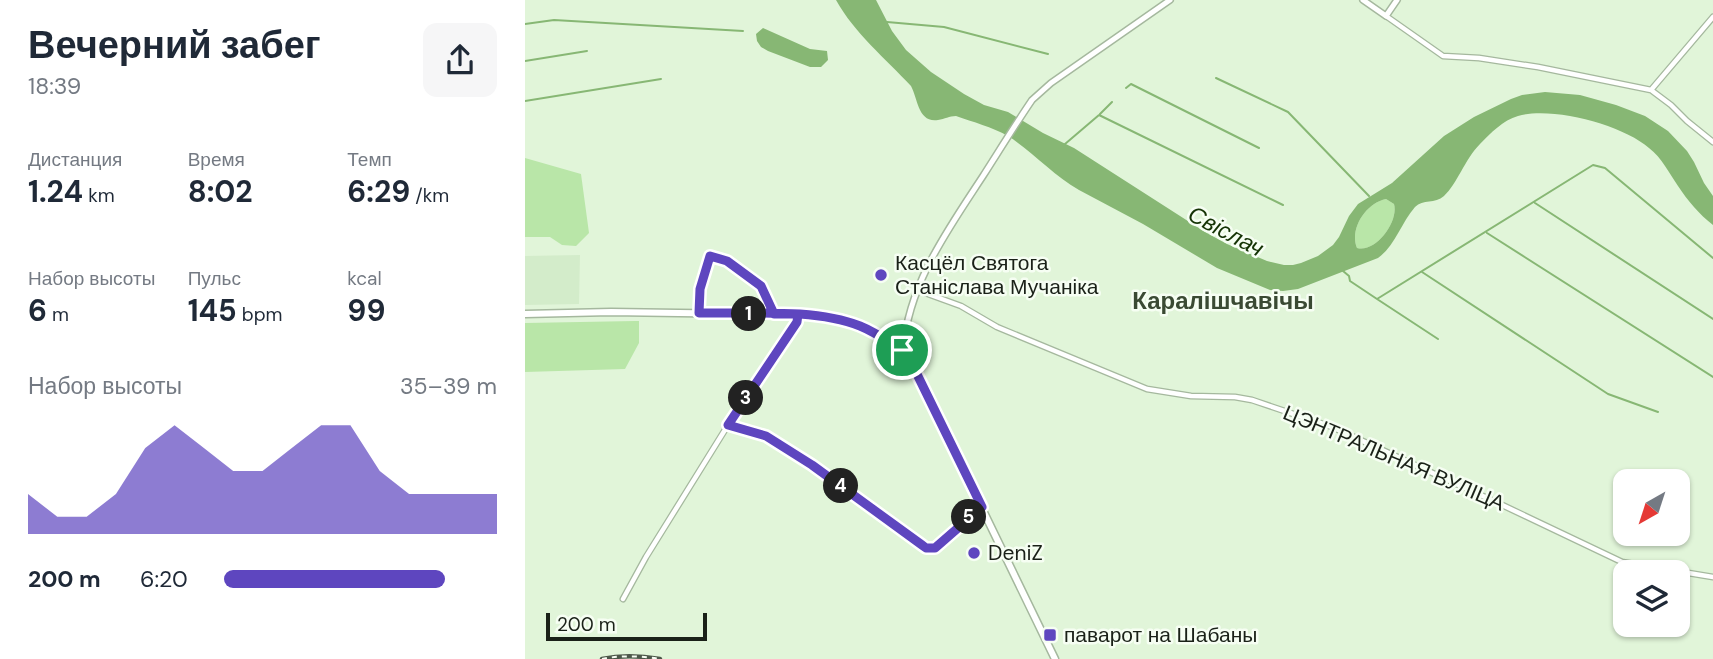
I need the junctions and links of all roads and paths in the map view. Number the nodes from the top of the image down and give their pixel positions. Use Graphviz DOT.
graph roads {
  1 [pos="1170,0"];
  2 [pos="1363,0"];
  3 [pos="1397,0"];
  4 [pos="1386,16"];
  5 [pos="1713,17"];
  6 [pos="1651,90"];
  7 [pos="1713,142"];
  8 [pos="916,290"];
  9 [pos="699,313"];
  10 [pos="525,314"];
  11 [pos="774,314"];
  12 [pos="798,314"];
  13 [pos="902,350"];
  14 [pos="728,425"];
  15 [pos="982,507"];
  16 [pos="1713,577"];
  17 [pos="623,599"];
  18 [pos="1054,659"];
  1 -- 8 [label="street"];
  2 -- 4 [label="street"];
  3 -- 4 [label="street"];
  4 -- 6 [label="street"];
  5 -- 6 [label="street"];
  6 -- 7 [label="street"];
  8 -- 13 [label="street"];
  8 -- 16 [label="street, ЦЭНТРАЛЬНАЯ ВУЛІЦА"];
  9 -- 10 [label="main road"];
  9 -- 11 [label="main road"];
  9 -- 11 [label="street"];
  11 -- 12 [label="main road"];
  12 -- 13 [label="main road"];
  12 -- 14 [label="street"];
  13 -- 15 [label="main road"];
  14 -- 15 [label="street"];
  14 -- 17 [label="street"];
  15 -- 18 [label="main road"];
}
